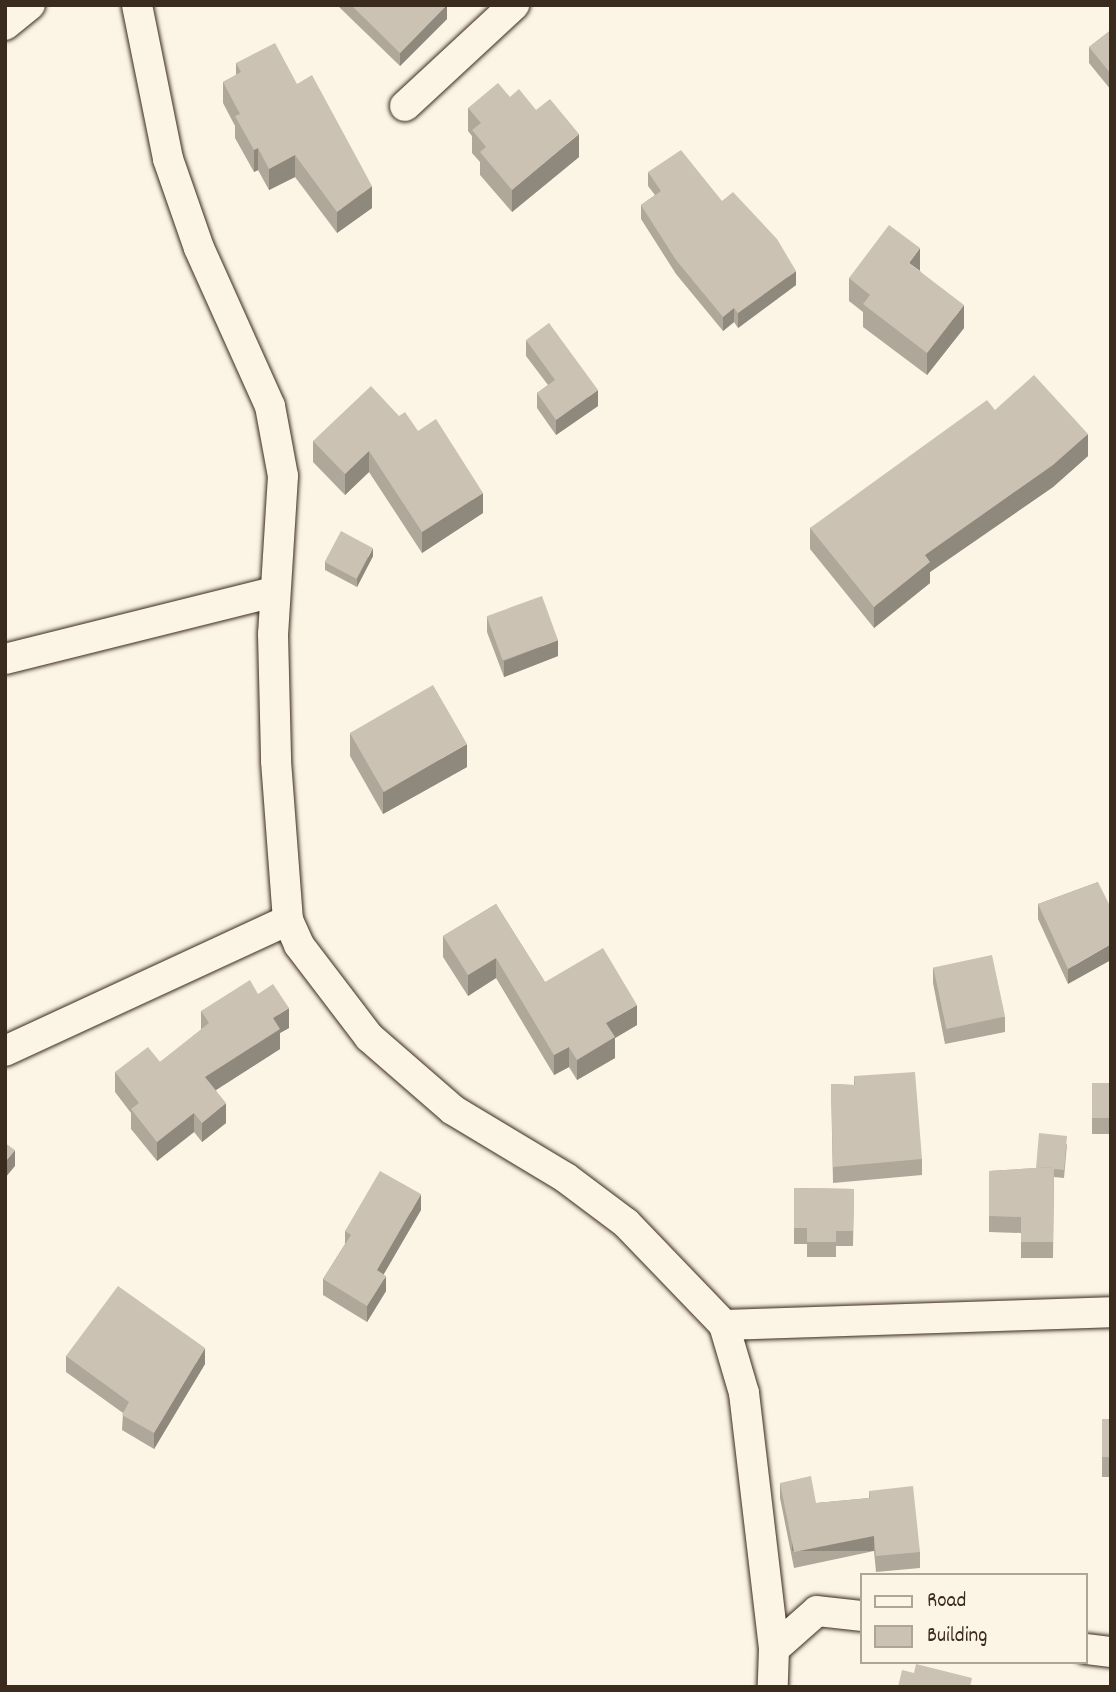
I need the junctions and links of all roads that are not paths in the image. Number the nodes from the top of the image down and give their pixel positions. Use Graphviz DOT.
graph roads {
  1 [pos="30,5"];
  2 [pos="137,5"];
  3 [pos="514,5"];
  4 [pos="5,25"];
  5 [pos="405,106"];
  6 [pos="273,592"];
  7 [pos="5,659"];
  8 [pos="288,920"];
  9 [pos="5,1051"];
  10 [pos="1111,1312"];
  11 [pos="724,1325"];
  12 [pos="860,1616"];
  13 [pos="1088,1648"];
  14 [pos="774,1649"];
  15 [pos="1111,1652"];
  16 [pos="773,1687"];
  1 -- 4 [label="street"];
  2 -- 6 [label="street"];
  3 -- 5 [label="street"];
  6 -- 7 [label="street"];
  6 -- 8 [label="street"];
  8 -- 9 [label="street"];
  8 -- 11 [label="street"];
  10 -- 11 [label="street"];
  11 -- 14 [label="street"];
  12 -- 14 [label="street"];
  13 -- 15 [label="street"];
  14 -- 16 [label="street"];
}
